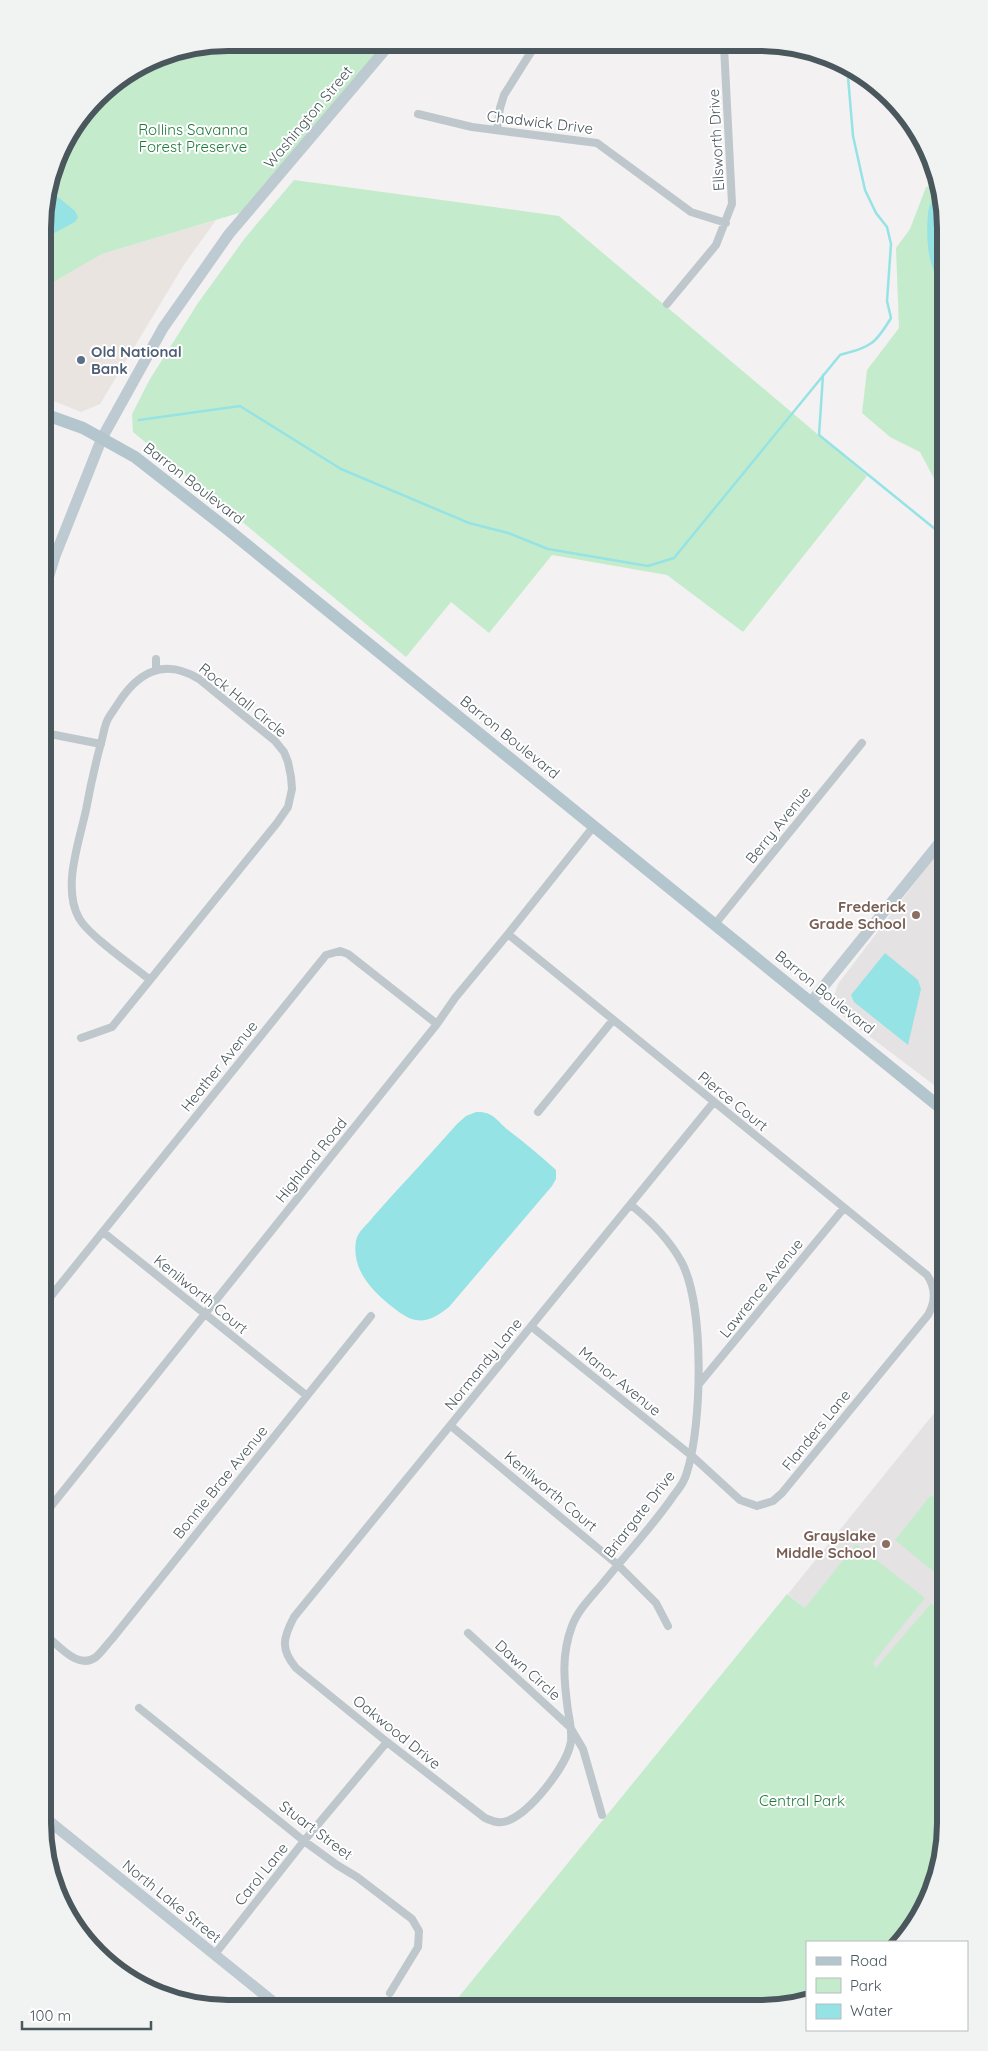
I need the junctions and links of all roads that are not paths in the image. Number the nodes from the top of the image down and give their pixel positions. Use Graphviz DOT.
graph roads {
  1 [pos="531,51"];
  2 [pos="724,51"];
  3 [pos="383,52"];
  4 [pos="418,114"];
  5 [pos="497,130"];
  6 [pos="726,222"];
  7 [pos="667,304"];
  8 [pos="51,417"];
  9 [pos="102,438"];
  10 [pos="51,569"];
  11 [pos="156,659"];
  12 [pos="156,670"];
  13 [pos="51,734"];
  14 [pos="862,743"];
  15 [pos="101,744"];
  16 [pos="594,826"];
  17 [pos="937,847"];
  18 [pos="715,924"];
  19 [pos="508,934"];
  20 [pos="150,980"];
  21 [pos="811,1002"];
  22 [pos="613,1020"];
  23 [pos="437,1024"];
  24 [pos="81,1038"];
  25 [pos="713,1103"];
  26 [pos="937,1105"];
  27 [pos="538,1112"];
  28 [pos="631,1205"];
  29 [pos="844,1208"];
  30 [pos="103,1232"];
  31 [pos="934,1293"];
  32 [pos="51,1296"];
  33 [pos="205,1315"];
  34 [pos="371,1316"];
  35 [pos="532,1327"];
  36 [pos="699,1384"];
  37 [pos="306,1395"];
  38 [pos="451,1426"];
  39 [pos="692,1456"];
  40 [pos="51,1506"];
  41 [pos="618,1564"];
  42 [pos="668,1626"];
  43 [pos="468,1633"];
  44 [pos="51,1639"];
  45 [pos="285,1647"];
  46 [pos="139,1708"];
  47 [pos="570,1726"];
  48 [pos="387,1742"];
  49 [pos="602,1814"];
  50 [pos="505,1822"];
  51 [pos="51,1823"];
  52 [pos="304,1841"];
  53 [pos="214,1954"];
  54 [pos="390,1993"];
  55 [pos="270,2000"];
  1 -- 5 [label="street"];
  2 -- 6 [label="street, Ellsworth Drive"];
  3 -- 9 [label="main road, Washington Street"];
  4 -- 5 [label="street, Chadwick Drive"];
  5 -- 6 [label="street, Chadwick Drive"];
  6 -- 7 [label="street, Ellsworth Drive"];
  8 -- 9 [label="main road, Barron Boulevard"];
  9 -- 10 [label="main road"];
  9 -- 16 [label="main road, Barron Boulevard"];
  11 -- 12 [label="street"];
  12 -- 15 [label="street, Rock Hall Circle"];
  12 -- 20 [label="street, Rock Hall Circle"];
  13 -- 15 [label="street"];
  14 -- 18 [label="street, Berry Avenue"];
  15 -- 20 [label="street, Rock Hall Circle"];
  16 -- 18 [label="main road, Barron Boulevard"];
  16 -- 19 [label="street, Highland Road"];
  17 -- 21 [label="main road"];
  18 -- 21 [label="main road, Barron Boulevard"];
  19 -- 22 [label="street, Pierce Court"];
  19 -- 23 [label="street, Highland Road"];
  20 -- 24 [label="street"];
  21 -- 26 [label="main road, Barron Boulevard"];
  22 -- 25 [label="street, Pierce Court"];
  22 -- 27 [label="street"];
  23 -- 30 [label="street, Heather Avenue"];
  23 -- 33 [label="street, Highland Road"];
  25 -- 28 [label="street, Normandy Lane"];
  25 -- 29 [label="street, Pierce Court"];
  28 -- 35 [label="street, Normandy Lane"];
  28 -- 36 [label="street, Briargate Drive"];
  29 -- 31 [label="street, Pierce Court"];
  29 -- 36 [label="street, Lawrence Avenue"];
  30 -- 32 [label="street, Heather Avenue"];
  30 -- 33 [label="street, Kenilworth Court"];
  31 -- 39 [label="street, Flanders Lane"];
  33 -- 37 [label="street, Kenilworth Court"];
  33 -- 40 [label="street, Highland Road"];
  34 -- 37 [label="street, Bonnie Brae Avenue"];
  35 -- 38 [label="street, Normandy Lane"];
  35 -- 39 [label="street, Manor Avenue"];
  36 -- 39 [label="street, Briargate Drive"];
  37 -- 44 [label="street, Bonnie Brae Avenue"];
  38 -- 41 [label="street, Kenilworth Court"];
  38 -- 45 [label="street, Normandy Lane"];
  39 -- 41 [label="street, Briargate Drive"];
  41 -- 42 [label="street, Kenilworth Court"];
  41 -- 47 [label="street, Briargate Drive"];
  43 -- 47 [label="street, Dawn Circle"];
  45 -- 48 [label="street, Oakwood Drive"];
  46 -- 52 [label="street, Stuart Street"];
  47 -- 49 [label="street, Briargate Drive"];
  47 -- 50 [label="street, Briargate Drive"];
  48 -- 50 [label="street, Oakwood Drive"];
  48 -- 52 [label="street, Carol Lane"];
  51 -- 53 [label="main road, North Lake Street"];
  52 -- 53 [label="street, Carol Lane"];
  52 -- 54 [label="street, Stuart Street"];
  53 -- 55 [label="main road, North Lake Street"];
}
